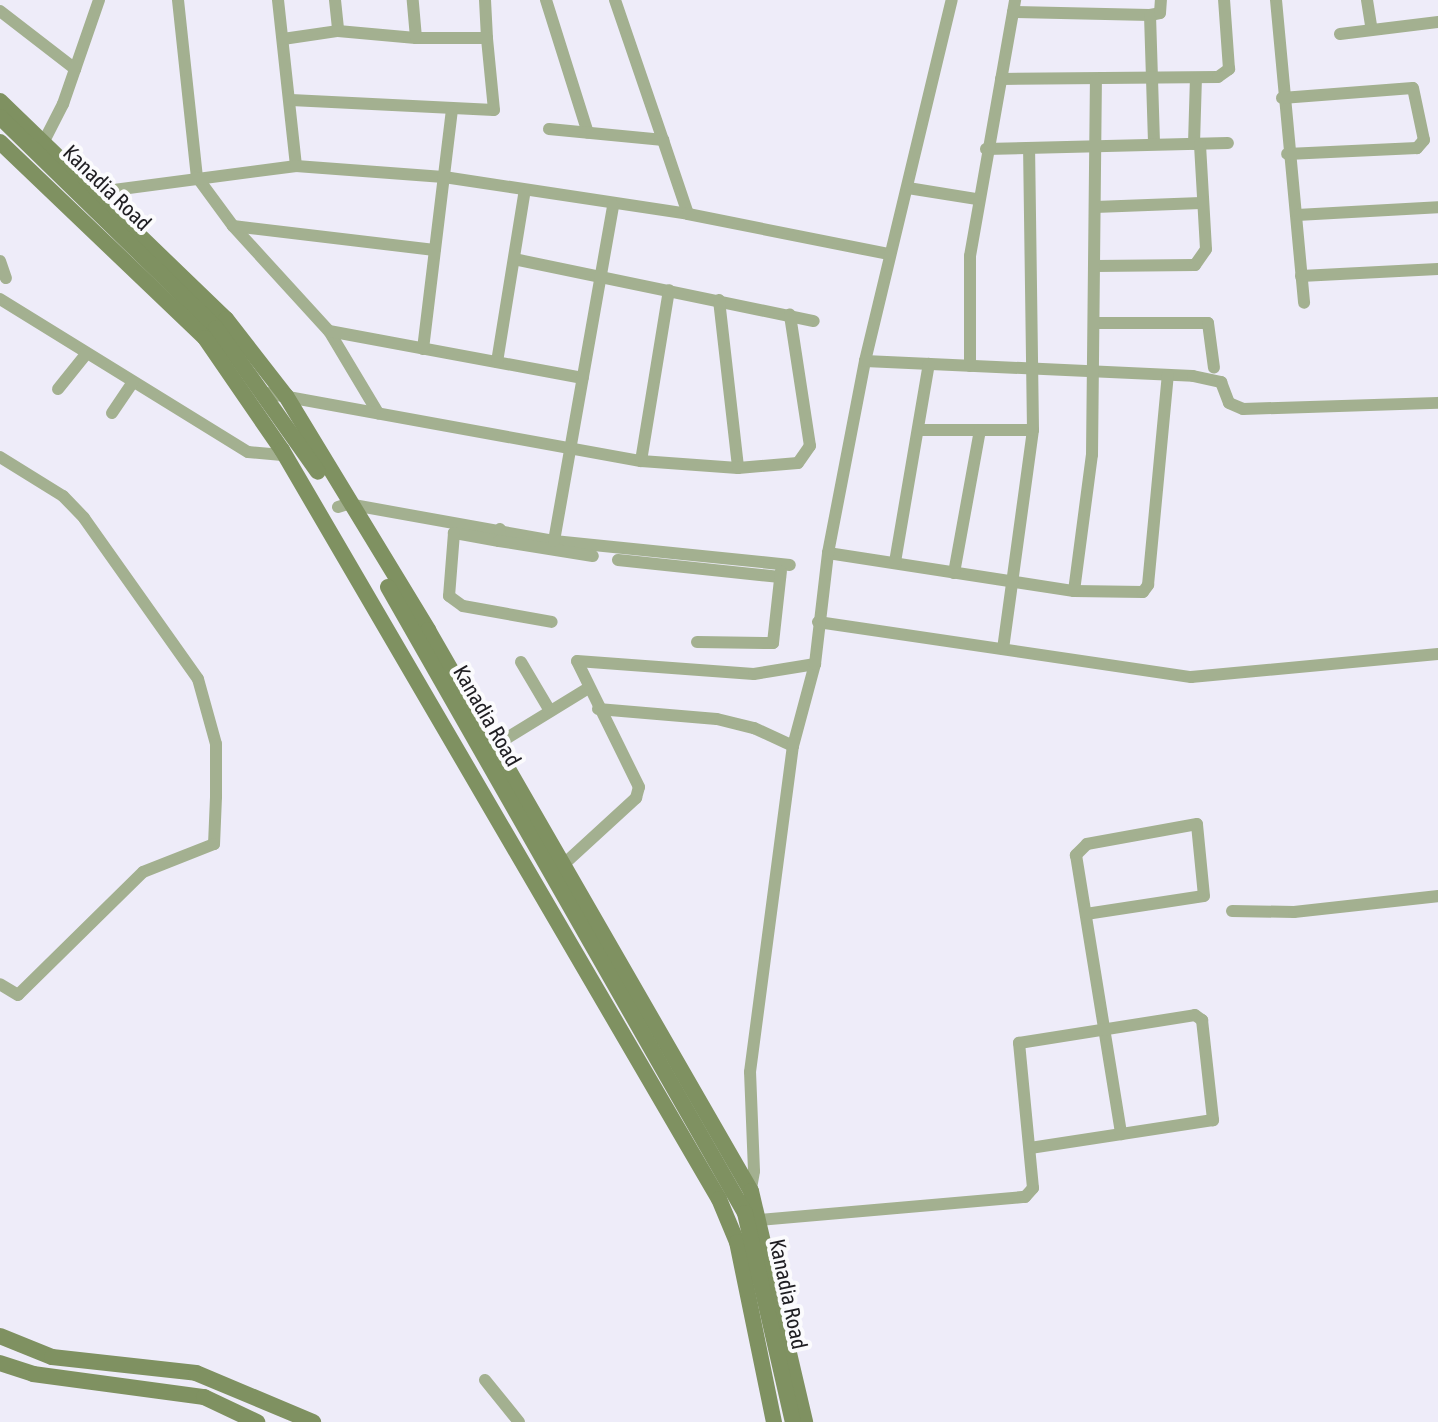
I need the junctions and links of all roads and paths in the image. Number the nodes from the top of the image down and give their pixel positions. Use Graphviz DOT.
graph roads {
  1 [pos="99,0"];
  2 [pos="178,0"];
  3 [pos="278,0"];
  4 [pos="335,0"];
  5 [pos="413,0"];
  6 [pos="485,0"];
  7 [pos="546,0"];
  8 [pos="615,0"];
  9 [pos="952,0"];
  10 [pos="1161,0"];
  11 [pos="1224,0"];
  12 [pos="1276,0"];
  13 [pos="1367,0"];
  14 [pos="1014,6"];
  15 [pos="1086,7"];
  16 [pos="0,11"];
  17 [pos="1150,15"];
  18 [pos="1438,22"];
  19 [pos="1372,30"];
  20 [pos="338,31"];
  21 [pos="1340,34"];
  22 [pos="416,38"];
  23 [pos="487,38"];
  24 [pos="283,39"];
  25 [pos="75,69"];
  26 [pos="1196,78"];
  27 [pos="1001,79"];
  28 [pos="1096,80"];
  29 [pos="1152,80"];
  30 [pos="1282,98"];
  31 [pos="291,100"];
  32 [pos="0,102"];
  33 [pos="452,109"];
  34 [pos="0,117"];
  35 [pos="549,129"];
  36 [pos="588,133"];
  37 [pos="663,140"];
  38 [pos="0,142"];
  39 [pos="1228,143"];
  40 [pos="1154,144"];
  41 [pos="1197,144"];
  42 [pos="1096,146"];
  43 [pos="42,147"];
  44 [pos="986,149"];
  45 [pos="1029,151"];
  46 [pos="1287,154"];
  47 [pos="296,166"];
  48 [pos="197,177"];
  49 [pos="444,177"];
  50 [pos="908,188"];
  51 [pos="525,190"];
  52 [pos="91,194"];
  53 [pos="977,199"];
  54 [pos="1201,203"];
  55 [pos="613,205"];
  56 [pos="1095,207"];
  57 [pos="1438,207"];
  58 [pos="688,214"];
  59 [pos="1297,215"];
  60 [pos="233,226"];
  61 [pos="435,250"];
  62 [pos="888,254"];
  63 [pos="514,259"];
  64 [pos="0,261"];
  65 [pos="1096,266"];
  66 [pos="1438,269"];
  67 [pos="601,276"];
  68 [pos="1301,276"];
  69 [pos="6,278"];
  70 [pos="669,290"];
  71 [pos="0,299"];
  72 [pos="719,300"];
  73 [pos="1304,303"];
  74 [pos="790,315"];
  75 [pos="814,321"];
  76 [pos="1095,323"];
  77 [pos="329,331"];
  78 [pos="423,349"];
  79 [pos="86,354"];
  80 [pos="249,360"];
  81 [pos="865,361"];
  82 [pos="497,362"];
  83 [pos="929,364"];
  84 [pos="970,366"];
  85 [pos="1032,368"];
  86 [pos="1214,368"];
  87 [pos="1092,371"];
  88 [pos="1168,375"];
  89 [pos="583,378"];
  90 [pos="133,382"];
  91 [pos="58,389"];
  92 [pos="266,393"];
  93 [pos="286,396"];
  94 [pos="1438,403"];
  95 [pos="112,413"];
  96 [pos="378,413"];
  97 [pos="918,430"];
  98 [pos="980,430"];
  99 [pos="1033,430"];
  100 [pos="571,448"];
  101 [pos="285,455"];
  102 [pos="0,457"];
  103 [pos="641,461"];
  104 [pos="738,468"];
  105 [pos="343,506"];
  106 [pos="500,535"];
  107 [pos="562,546"];
  108 [pos="828,553"];
  109 [pos="593,556"];
  110 [pos="618,560"];
  111 [pos="895,562"];
  112 [pos="698,563"];
  113 [pos="954,573"];
  114 [pos="1010,580"];
  115 [pos="1074,591"];
  116 [pos="552,622"];
  117 [pos="818,622"];
  118 [pos="697,642"];
  119 [pos="1003,649"];
  120 [pos="1438,654"];
  121 [pos="521,662"];
  122 [pos="815,664"];
  123 [pos="587,689"];
  124 [pos="598,709"];
  125 [pos="550,711"];
  126 [pos="793,746"];
  127 [pos="489,750"];
  128 [pos="564,864"];
  129 [pos="1438,896"];
  130 [pos="1232,911"];
  131 [pos="1086,914"];
  132 [pos="0,984"];
  133 [pos="1105,1027"];
  134 [pos="1121,1134"];
  135 [pos="1030,1148"];
  136 [pos="751,1191"];
  137 [pos="756,1225"];
  138 [pos="778,1332"];
  139 [pos="0,1336"];
  140 [pos="758,1344"];
  141 [pos="0,1363"];
  142 [pos="485,1380"];
  143 [pos="257,1422"];
  144 [pos="313,1422"];
  145 [pos="519,1422"];
  146 [pos="774,1422"];
  147 [pos="793,1422"];
  148 [pos="805,1422"];
  1 -- 25 [label="street"];
  2 -- 48 [label="street"];
  3 -- 24 [label="street"];
  4 -- 20 [label="street"];
  5 -- 22 [label="street"];
  6 -- 23 [label="street"];
  7 -- 36 [label="street"];
  8 -- 37 [label="street"];
  9 -- 50 [label="street"];
  10 -- 17 [label="street"];
  11 -- 26 [label="street"];
  12 -- 30 [label="street"];
  13 -- 19 [label="street"];
  14 -- 15 [label="street"];
  14 -- 27 [label="street"];
  15 -- 17 [label="street"];
  16 -- 25 [label="street"];
  17 -- 29 [label="street"];
  18 -- 19 [label="street"];
  19 -- 21 [label="street"];
  20 -- 22 [label="street"];
  20 -- 24 [label="street"];
  22 -- 23 [label="street"];
  23 -- 33 [label="street"];
  24 -- 31 [label="street"];
  25 -- 43 [label="street"];
  26 -- 29 [label="street"];
  26 -- 41 [label="street"];
  27 -- 28 [label="street"];
  27 -- 44 [label="street"];
  28 -- 29 [label="street"];
  28 -- 42 [label="street"];
  29 -- 40 [label="street"];
  30 -- 46 [label="street"];
  30 -- 46 [label="street"];
  31 -- 33 [label="street"];
  31 -- 47 [label="street"];
  32 -- 43 [label="main road"];
  33 -- 49 [label="street"];
  34 -- 43 [label="main road, Kanadia Road"];
  35 -- 36 [label="street"];
  36 -- 37 [label="street"];
  37 -- 58 [label="street"];
  38 -- 101 [label="main road, Kanadia Road"];
  39 -- 41 [label="street"];
  40 -- 41 [label="street"];
  40 -- 42 [label="street"];
  41 -- 54 [label="street"];
  42 -- 45 [label="street"];
  42 -- 56 [label="street"];
  43 -- 52 [label="main road, Kanadia Road"];
  44 -- 45 [label="street"];
  44 -- 53 [label="street"];
  45 -- 85 [label="street"];
  46 -- 59 [label="street"];
  47 -- 48 [label="street"];
  47 -- 49 [label="street"];
  48 -- 52 [label="street"];
  48 -- 60 [label="street"];
  49 -- 51 [label="street"];
  49 -- 61 [label="street"];
  50 -- 53 [label="street"];
  50 -- 62 [label="street"];
  51 -- 55 [label="street"];
  51 -- 63 [label="street"];
  52 -- 80 [label="main road, Kanadia Road"];
  53 -- 84 [label="street"];
  54 -- 56 [label="street"];
  54 -- 65 [label="street"];
  55 -- 58 [label="street"];
  55 -- 67 [label="street"];
  56 -- 65 [label="street"];
  57 -- 59 [label="street"];
  58 -- 62 [label="street"];
  59 -- 68 [label="street"];
  60 -- 61 [label="street"];
  60 -- 77 [label="street"];
  61 -- 78 [label="street"];
  62 -- 81 [label="street"];
  63 -- 67 [label="street"];
  63 -- 82 [label="street"];
  64 -- 69 [label="street"];
  65 -- 76 [label="street"];
  66 -- 68 [label="street"];
  67 -- 70 [label="street"];
  67 -- 89 [label="street"];
  68 -- 73 [label="street"];
  70 -- 72 [label="street"];
  70 -- 103 [label="street"];
  71 -- 79 [label="street"];
  72 -- 74 [label="street"];
  72 -- 104 [label="street"];
  74 -- 75 [label="street"];
  74 -- 104 [label="street"];
  76 -- 86 [label="street"];
  76 -- 87 [label="street"];
  77 -- 78 [label="street"];
  77 -- 96 [label="street"];
  78 -- 82 [label="street"];
  79 -- 90 [label="street"];
  79 -- 91 [label="street"];
  80 -- 92 [label="main road, Kanadia Road"];
  80 -- 93 [label="main road"];
  81 -- 83 [label="street"];
  81 -- 108 [label="street"];
  82 -- 89 [label="street"];
  83 -- 84 [label="street"];
  83 -- 97 [label="street"];
  84 -- 85 [label="street"];
  85 -- 87 [label="street"];
  85 -- 99 [label="street"];
  87 -- 88 [label="street"];
  87 -- 115 [label="street"];
  88 -- 94 [label="street"];
  88 -- 115 [label="street"];
  89 -- 100 [label="street"];
  90 -- 95 [label="street"];
  90 -- 101 [label="street"];
  92 -- 93 [label="street"];
  92 -- 105 [label="main road, Kanadia Road"];
  93 -- 96 [label="street"];
  93 -- 105 [label="main road"];
  96 -- 100 [label="street"];
  97 -- 98 [label="street"];
  97 -- 111 [label="street"];
  98 -- 99 [label="street"];
  98 -- 113 [label="street"];
  99 -- 114 [label="street"];
  100 -- 103 [label="street"];
  100 -- 107 [label="street"];
  101 -- 140 [label="main road, Kanadia Road"];
  102 -- 132 [label="street"];
  103 -- 104 [label="street"];
  105 -- 106 [label="street"];
  105 -- 127 [label="main road, Kanadia Road"];
  106 -- 107 [label="street"];
  106 -- 116 [label="street"];
  107 -- 109 [label="street"];
  107 -- 112 [label="street"];
  108 -- 111 [label="street"];
  108 -- 117 [label="street"];
  110 -- 112 [label="street"];
  111 -- 113 [label="street"];
  112 -- 118 [label="street"];
  113 -- 114 [label="street"];
  114 -- 115 [label="street"];
  114 -- 119 [label="street"];
  117 -- 119 [label="street"];
  117 -- 122 [label="street"];
  119 -- 120 [label="street"];
  121 -- 125 [label="street"];
  122 -- 123 [label="street"];
  122 -- 126 [label="street"];
  123 -- 124 [label="street"];
  123 -- 125 [label="street"];
  124 -- 126 [label="street"];
  124 -- 128 [label="street"];
  125 -- 127 [label="street"];
  126 -- 136 [label="street"];
  127 -- 128 [label="main road"];
  127 -- 137 [label="main road, Kanadia Road"];
  128 -- 136 [label="main road"];
  129 -- 130 [label="street"];
  131 -- 131 [label="street"];
  131 -- 133 [label="street"];
  133 -- 134 [label="street"];
  133 -- 134 [label="street"];
  133 -- 135 [label="street"];
  134 -- 135 [label="street"];
  135 -- 137 [label="street"];
  136 -- 137 [label="main road"];
  137 -- 138 [label="main road"];
  138 -- 140 [label="main road"];
  138 -- 147 [label="main road, Kanadia Road"];
  138 -- 148 [label="main road"];
  139 -- 144 [label="main road"];
  140 -- 146 [label="main road, Kanadia Road"];
  141 -- 143 [label="main road"];
  142 -- 145 [label="street"];
}
